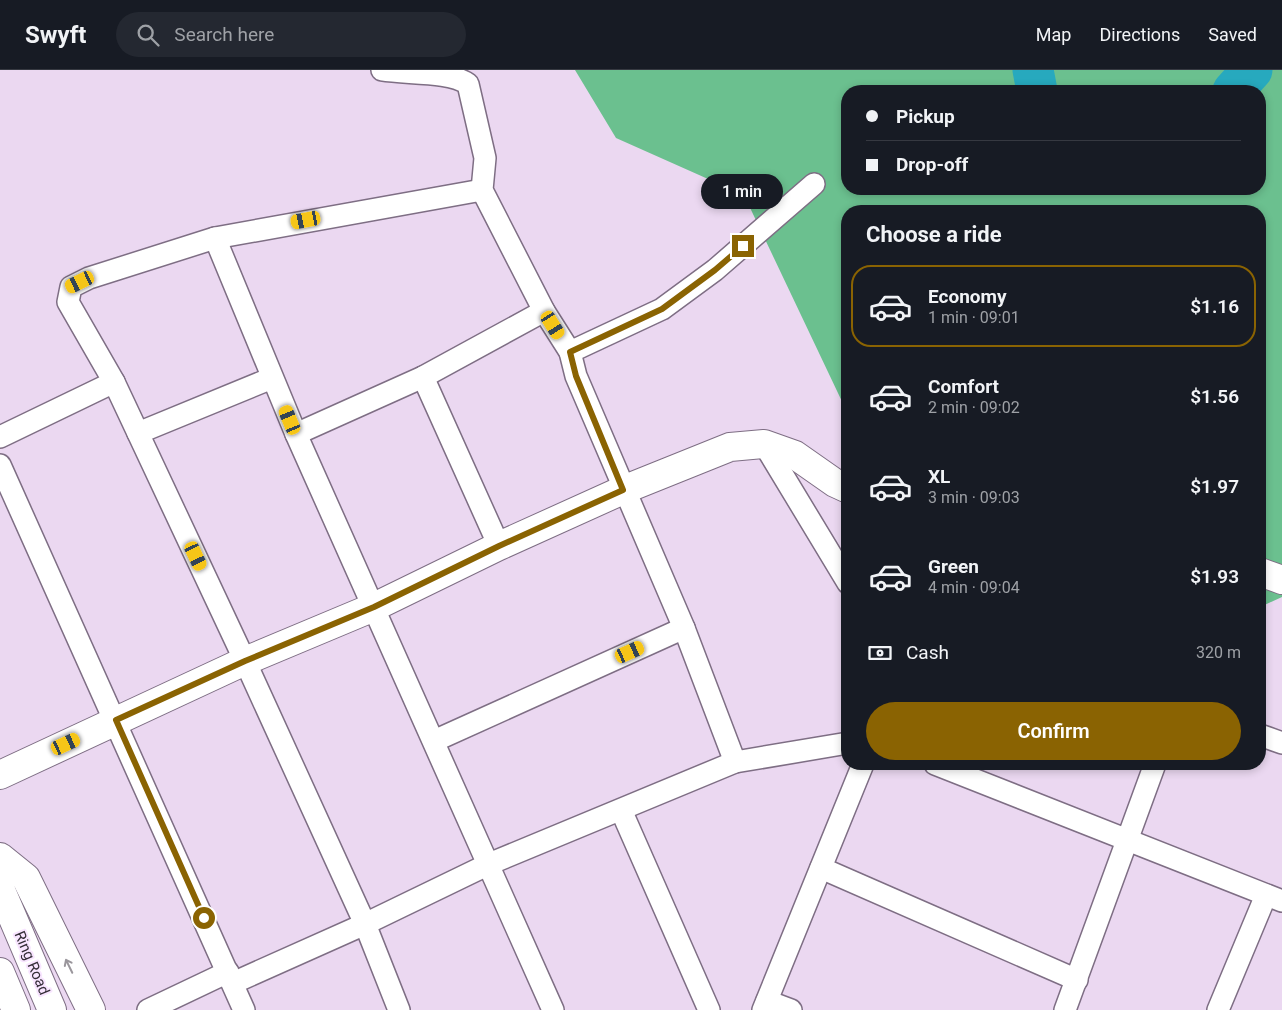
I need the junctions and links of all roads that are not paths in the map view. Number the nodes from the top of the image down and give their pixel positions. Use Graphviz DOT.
graph roads {
  1 [pos="382,70"];
  2 [pos="814,184"];
  3 [pos="482,190"];
  4 [pos="215,238"];
  5 [pos="544,311"];
  6 [pos="570,352"];
  7 [pos="423,377"];
  8 [pos="272,378"];
  9 [pos="114,382"];
  10 [pos="138,433"];
  11 [pos="296,434"];
  12 [pos="0,437"];
  13 [pos="764,444"];
  14 [pos="0,465"];
  15 [pos="841,486"];
  16 [pos="623,490"];
  17 [pos="499,546"];
  18 [pos="841,571"];
  19 [pos="1266,574"];
  20 [pos="1282,580"];
  21 [pos="374,607"];
  22 [pos="684,628"];
  23 [pos="245,661"];
  24 [pos="116,720"];
  25 [pos="1266,737"];
  26 [pos="434,741"];
  27 [pos="1282,743"];
  28 [pos="841,744"];
  29 [pos="735,762"];
  30 [pos="861,770"];
  31 [pos="950,770"];
  32 [pos="1153,770"];
  33 [pos="0,775"];
  34 [pos="621,810"];
  35 [pos="1126,840"];
  36 [pos="0,857"];
  37 [pos="489,864"];
  38 [pos="821,868"];
  39 [pos="0,888"];
  40 [pos="1274,898"];
  41 [pos="366,924"];
  42 [pos="0,972"];
  43 [pos="230,978"];
  44 [pos="1077,980"];
  45 [pos="765,1005"];
  46 [pos="16,1010"];
  47 [pos="52,1010"];
  48 [pos="91,1010"];
  49 [pos="148,1010"];
  50 [pos="244,1010"];
  51 [pos="400,1010"];
  52 [pos="553,1010"];
  53 [pos="710,1010"];
  54 [pos="791,1010"];
  55 [pos="1065,1010"];
  56 [pos="1218,1010"];
  1 -- 3 [label="street"];
  2 -- 6 [label="street"];
  3 -- 4 [label="street"];
  3 -- 5 [label="street"];
  4 -- 8 [label="street"];
  4 -- 9 [label="street"];
  5 -- 6 [label="street"];
  5 -- 7 [label="street"];
  6 -- 16 [label="street"];
  7 -- 11 [label="street"];
  7 -- 17 [label="street"];
  8 -- 10 [label="street"];
  8 -- 11 [label="street"];
  9 -- 10 [label="street"];
  9 -- 12 [label="street"];
  10 -- 23 [label="street"];
  11 -- 21 [label="street"];
  13 -- 15 [label="main road"];
  13 -- 16 [label="main road"];
  13 -- 18 [label="street"];
  14 -- 24 [label="street"];
  16 -- 17 [label="main road"];
  16 -- 22 [label="street"];
  17 -- 21 [label="main road"];
  19 -- 20 [label="main road"];
  21 -- 23 [label="main road"];
  21 -- 26 [label="street"];
  22 -- 26 [label="street"];
  22 -- 29 [label="street"];
  23 -- 24 [label="main road"];
  23 -- 41 [label="street"];
  24 -- 33 [label="main road"];
  24 -- 43 [label="street"];
  25 -- 27 [label="street"];
  26 -- 37 [label="street"];
  28 -- 29 [label="street"];
  29 -- 34 [label="street"];
  30 -- 38 [label="street"];
  31 -- 35 [label="street"];
  32 -- 35 [label="street"];
  34 -- 37 [label="street"];
  34 -- 53 [label="street"];
  35 -- 40 [label="street"];
  35 -- 44 [label="street"];
  48 -- 36 [label="main road, one-way"];
  37 -- 41 [label="street"];
  37 -- 52 [label="street"];
  38 -- 44 [label="street"];
  38 -- 45 [label="street"];
  39 -- 47 [label="main road, Ring Road"];
  40 -- 56 [label="street"];
  41 -- 43 [label="street"];
  41 -- 51 [label="street"];
  42 -- 46 [label="main road"];
  43 -- 49 [label="street"];
  43 -- 50 [label="street"];
  44 -- 55 [label="street"];
  45 -- 54 [label="street"];
}
